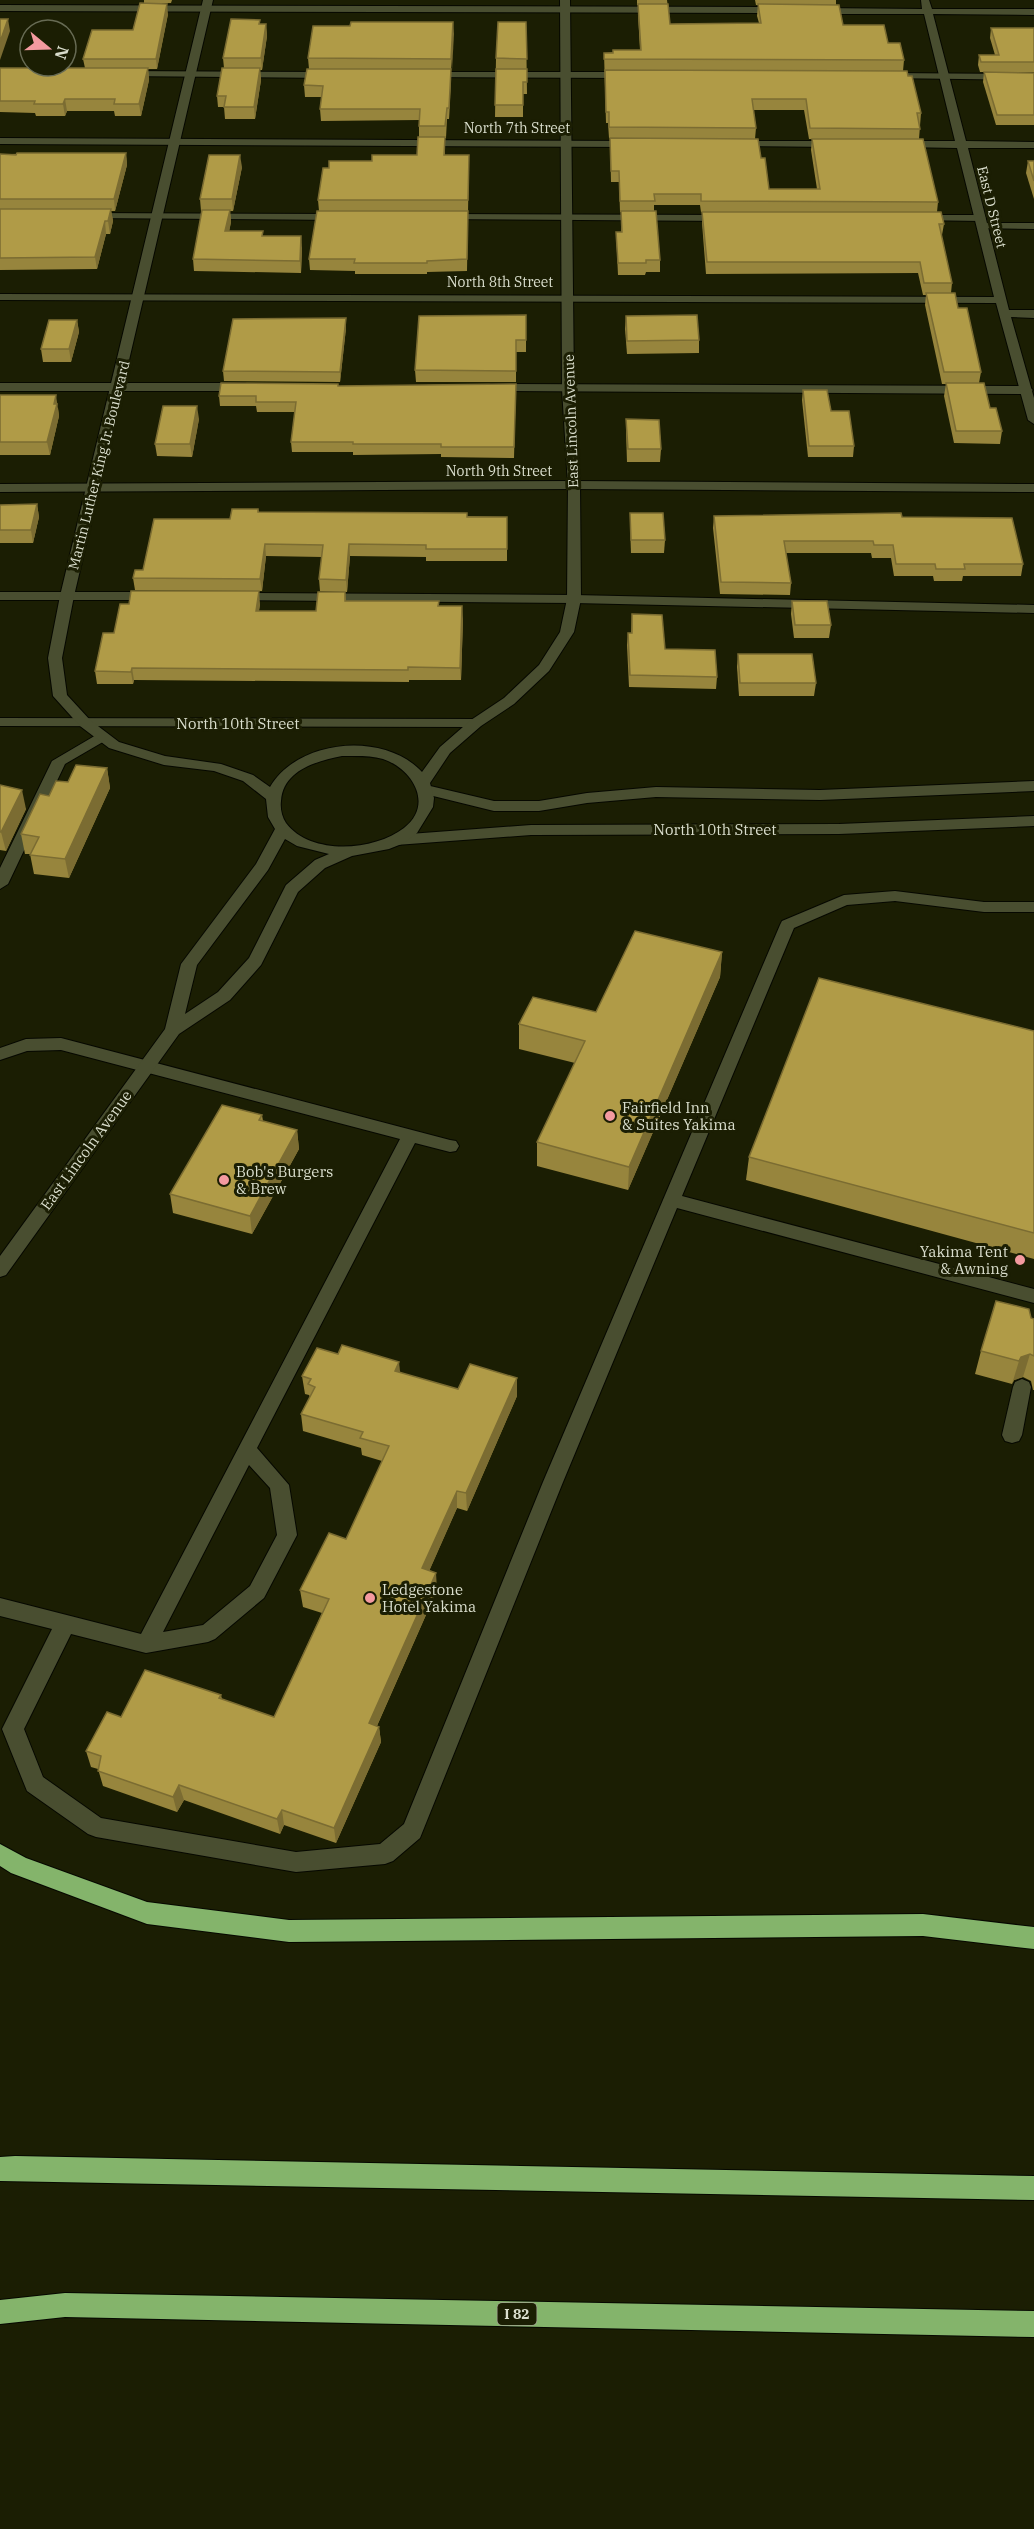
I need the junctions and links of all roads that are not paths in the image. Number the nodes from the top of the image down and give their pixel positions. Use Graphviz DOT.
graph roads {
  1 [pos="565,4"];
  2 [pos="207,5"];
  3 [pos="926,6"];
  4 [pos="0,8"];
  5 [pos="789,10"];
  6 [pos="800,11"];
  7 [pos="1034,12"];
  8 [pos="107,74"];
  9 [pos="191,74"];
  10 [pos="347,75"];
  11 [pos="419,75"];
  12 [pos="565,75"];
  13 [pos="640,75"];
  14 [pos="875,76"];
  15 [pos="945,76"];
  16 [pos="1034,77"];
  17 [pos="0,141"];
  18 [pos="174,142"];
  19 [pos="567,143"];
  20 [pos="643,144"];
  21 [pos="725,144"];
  22 [pos="843,144"];
  23 [pos="891,144"];
  24 [pos="962,145"];
  25 [pos="1034,145"];
  26 [pos="78,216"];
  27 [pos="156,216"];
  28 [pos="347,217"];
  29 [pos="431,217"];
  30 [pos="567,218"];
  31 [pos="741,218"];
  32 [pos="908,218"];
  33 [pos="981,222"];
  34 [pos="1034,226"];
  35 [pos="0,297"];
  36 [pos="139,297"];
  37 [pos="568,297"];
  38 [pos="1000,300"];
  39 [pos="1004,313"];
  40 [pos="1034,314"];
  41 [pos="0,387"];
  42 [pos="117,387"];
  43 [pos="256,387"];
  44 [pos="482,388"];
  45 [pos="568,389"];
  46 [pos="1027,390"];
  47 [pos="1033,416"];
  48 [pos="574,485"];
  49 [pos="0,488"];
  50 [pos="93,488"];
  51 [pos="1034,488"];
  52 [pos="0,596"];
  53 [pos="67,596"];
  54 [pos="163,596"];
  55 [pos="223,597"];
  56 [pos="574,599"];
  57 [pos="1034,609"];
  58 [pos="0,722"];
  59 [pos="85,723"];
  60 [pos="476,723"];
  61 [pos="103,736"];
  62 [pos="424,786"];
  63 [pos="1034,786"];
  64 [pos="272,796"];
  65 [pos="1034,821"];
  66 [pos="282,829"];
  67 [pos="396,840"];
  68 [pos="349,851"];
  69 [pos="0,884"];
  70 [pos="1034,908"];
  71 [pos="173,1030"];
  72 [pos="0,1054"];
  73 [pos="146,1067"];
  74 [pos="410,1136"];
  75 [pos="450,1146"];
  76 [pos="672,1200"];
  77 [pos="0,1270"];
  78 [pos="1034,1296"];
  79 [pos="1022,1387"];
  80 [pos="1012,1435"];
  81 [pos="247,1450"];
  82 [pos="0,1607"];
  83 [pos="66,1623"];
  84 [pos="147,1644"];
  85 [pos="0,1854"];
  86 [pos="1034,1938"];
  87 [pos="0,2169"];
  88 [pos="1034,2188"];
  89 [pos="0,2312"];
  90 [pos="1034,2325"];
  1 -- 2 [label="street"];
  1 -- 5 [label="street"];
  1 -- 12 [label="street, East Lincoln Avenue"];
  2 -- 4 [label="street"];
  2 -- 9 [label="street, Martin Luther King Jr. Boulevard"];
  3 -- 6 [label="street"];
  3 -- 7 [label="street"];
  3 -- 15 [label="street, East D Street"];
  8 -- 9 [label="street"];
  9 -- 10 [label="street"];
  9 -- 18 [label="street, Martin Luther King Jr. Boulevard"];
  11 -- 12 [label="street"];
  12 -- 13 [label="street"];
  12 -- 19 [label="street, East Lincoln Avenue"];
  14 -- 15 [label="street"];
  15 -- 16 [label="street"];
  15 -- 24 [label="street, East D Street"];
  17 -- 18 [label="street, North 7th Street"];
  18 -- 19 [label="street, North 7th Street"];
  18 -- 27 [label="street, Martin Luther King Jr. Boulevard"];
  19 -- 20 [label="street, North 7th Street"];
  19 -- 30 [label="street, East Lincoln Avenue"];
  21 -- 22 [label="street"];
  23 -- 24 [label="street"];
  24 -- 25 [label="street"];
  24 -- 33 [label="street, East D Street"];
  26 -- 27 [label="street"];
  27 -- 28 [label="street"];
  27 -- 36 [label="street, Martin Luther King Jr. Boulevard"];
  29 -- 30 [label="street"];
  30 -- 31 [label="street"];
  30 -- 37 [label="street, East Lincoln Avenue"];
  32 -- 33 [label="street"];
  33 -- 34 [label="street"];
  33 -- 38 [label="street, East D Street"];
  35 -- 36 [label="street, North 8th Street"];
  36 -- 37 [label="street, North 8th Street"];
  36 -- 42 [label="street, Martin Luther King Jr. Boulevard"];
  37 -- 38 [label="street, North 8th Street"];
  37 -- 45 [label="street, East Lincoln Avenue"];
  38 -- 39 [label="street, East D Street"];
  39 -- 40 [label="street"];
  39 -- 46 [label="street, East D Street"];
  41 -- 42 [label="street"];
  42 -- 43 [label="street"];
  42 -- 50 [label="street, Martin Luther King Jr. Boulevard"];
  44 -- 45 [label="street"];
  45 -- 46 [label="street"];
  45 -- 48 [label="street, East Lincoln Avenue"];
  46 -- 47 [label="street, East D Street"];
  48 -- 50 [label="street, North 9th Street"];
  48 -- 51 [label="street, North 9th Street"];
  48 -- 56 [label="street, East Lincoln Avenue"];
  49 -- 50 [label="street, North 9th Street"];
  50 -- 53 [label="street, Martin Luther King Jr. Boulevard"];
  52 -- 53 [label="street"];
  53 -- 54 [label="street"];
  53 -- 59 [label="street, Martin Luther King Jr. Boulevard"];
  55 -- 56 [label="street"];
  56 -- 57 [label="street"];
  56 -- 60 [label="street, East Lincoln Avenue"];
  58 -- 59 [label="street, North 10th Street"];
  59 -- 60 [label="street, North 10th Street"];
  59 -- 61 [label="street, Martin Luther King Jr. Boulevard"];
  60 -- 62 [label="street, East Lincoln Avenue"];
  61 -- 64 [label="street, Martin Luther King Jr. Boulevard"];
  61 -- 69 [label="street"];
  62 -- 63 [label="street"];
  62 -- 64 [label="street"];
  62 -- 67 [label="street"];
  64 -- 66 [label="street"];
  65 -- 67 [label="street, North 10th Street"];
  66 -- 68 [label="street"];
  66 -- 71 [label="street, East Lincoln Avenue"];
  67 -- 68 [label="street"];
  68 -- 71 [label="street, East Lincoln Avenue"];
  70 -- 76 [label="street"];
  71 -- 73 [label="street, East Lincoln Avenue"];
  72 -- 73 [label="street"];
  73 -- 74 [label="street"];
  73 -- 77 [label="street, East Lincoln Avenue"];
  74 -- 75 [label="street"];
  74 -- 81 [label="street"];
  76 -- 78 [label="street"];
  76 -- 83 [label="street"];
  79 -- 80 [label="street"];
  81 -- 84 [label="street"];
  81 -- 84 [label="street"];
  82 -- 83 [label="street"];
  83 -- 84 [label="street"];
  85 -- 86 [label="highway"];
  87 -- 88 [label="highway"];
  89 -- 90 [label="highway, I 82"];
}
